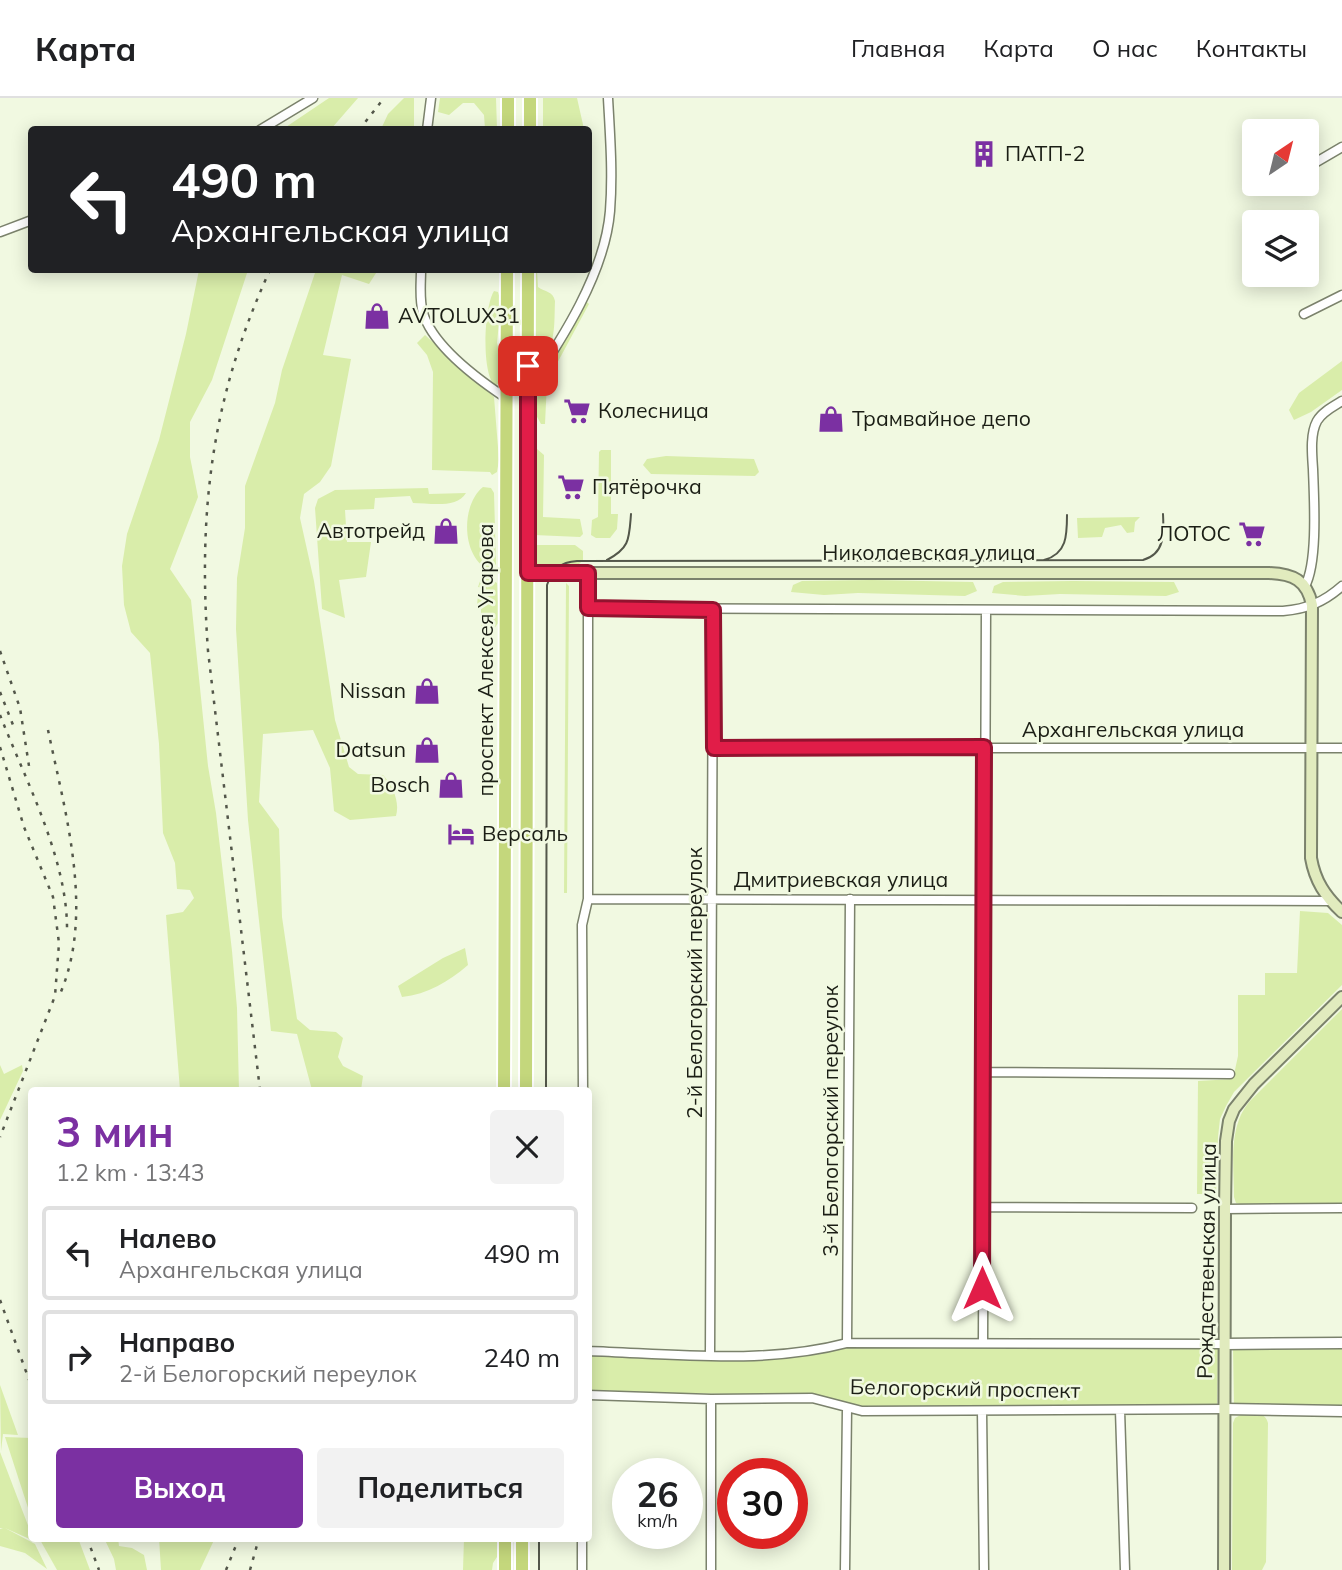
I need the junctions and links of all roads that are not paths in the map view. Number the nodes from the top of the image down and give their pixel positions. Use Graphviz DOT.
graph roads {
  1 [pos="313,98"];
  2 [pos="431,98"];
  3 [pos="508,98"];
  4 [pos="530,98"];
  5 [pos="608,98"];
  6 [pos="267,126"];
  7 [pos="428,126"];
  8 [pos="508,126"];
  9 [pos="530,126"];
  10 [pos="1342,147"];
  11 [pos="1320,160"];
  12 [pos="28,222"];
  13 [pos="0,232"];
  14 [pos="421,273"];
  15 [pos="506,273"];
  16 [pos="528,273"];
  17 [pos="1342,295"];
  18 [pos="1304,314"];
  19 [pos="528,390"];
  20 [pos="506,398"];
  21 [pos="1342,401"];
  22 [pos="528,573"];
  23 [pos="588,573"];
  24 [pos="505,574"];
  25 [pos="1305,586"];
  26 [pos="1342,586"];
  27 [pos="1312,605"];
  28 [pos="588,608"];
  29 [pos="713,610"];
  30 [pos="986,610"];
  31 [pos="984,747"];
  32 [pos="714,748"];
  33 [pos="1342,748"];
  34 [pos="1311,749"];
  35 [pos="588,899"];
  36 [pos="713,899"];
  37 [pos="850,899"];
  38 [pos="984,899"];
  39 [pos="1330,901"];
  40 [pos="1342,912"];
  41 [pos="1342,997"];
  42 [pos="984,1072"];
  43 [pos="1230,1074"];
  44 [pos="504,1087"];
  45 [pos="526,1087"];
  46 [pos="583,1087"];
  47 [pos="982,1207"];
  48 [pos="1192,1208"];
  49 [pos="1342,1208"];
  50 [pos="1225,1209"];
  51 [pos="982,1342"];
  52 [pos="846,1343"];
  53 [pos="1342,1343"];
  54 [pos="1225,1344"];
  55 [pos="592,1351"];
  56 [pos="710,1355"];
  57 [pos="592,1395"];
  58 [pos="711,1399"];
  59 [pos="846,1409"];
  60 [pos="1225,1409"];
  61 [pos="1120,1410"];
  62 [pos="982,1411"];
  63 [pos="1342,1411"];
  64 [pos="505,1542"];
  65 [pos="522,1542"];
  66 [pos="582,1542"];
  67 [pos="505,1570"];
  68 [pos="522,1570"];
  69 [pos="582,1570"];
  70 [pos="711,1570"];
  71 [pos="845,1570"];
  72 [pos="984,1570"];
  73 [pos="1125,1570"];
  74 [pos="1224,1570"];
  1 -- 6 [label="street"];
  2 -- 7 [label="street"];
  3 -- 8 [label="main road"];
  4 -- 9 [label="main road"];
  5 -- 19 [label="street"];
  10 -- 11 [label="street"];
  12 -- 13 [label="street"];
  14 -- 20 [label="street"];
  15 -- 20 [label="main road, проспект Алексея Угарова"];
  16 -- 19 [label="main road, проспект Алексея Угарова"];
  17 -- 18 [label="street"];
  19 -- 22 [label="main road, проспект Алексея Угарова"];
  20 -- 24 [label="main road, проспект Алексея Угарова"];
  21 -- 25 [label="street"];
  22 -- 23 [label="main road, Николаевская улица"];
  22 -- 24 [label="main road"];
  22 -- 45 [label="main road, проспект Алексея Угарова"];
  23 -- 25 [label="main road, Николаевская улица"];
  23 -- 28 [label="street"];
  24 -- 44 [label="main road, проспект Алексея Угарова"];
  25 -- 27 [label="main road"];
  26 -- 27 [label="street"];
  27 -- 30 [label="street"];
  27 -- 34 [label="main road"];
  28 -- 29 [label="street"];
  28 -- 35 [label="street"];
  29 -- 30 [label="street"];
  29 -- 32 [label="street, 2-й Белогорский переулок"];
  30 -- 31 [label="street"];
  31 -- 32 [label="street, Архангельская улица"];
  31 -- 34 [label="street, Архангельская улица"];
  31 -- 38 [label="street"];
  32 -- 36 [label="street, 2-й Белогорский переулок"];
  33 -- 34 [label="street, Архангельская улица"];
  34 -- 39 [label="main road"];
  35 -- 36 [label="street, Дмитриевская улица"];
  35 -- 46 [label="street"];
  36 -- 37 [label="street, Дмитриевская улица"];
  36 -- 56 [label="street, 2-й Белогорский переулок"];
  37 -- 38 [label="street, Дмитриевская улица"];
  37 -- 52 [label="street, 3-й Белогорский переулок"];
  38 -- 39 [label="street, Дмитриевская улица"];
  38 -- 42 [label="street"];
  39 -- 40 [label="main road"];
  41 -- 50 [label="main road, Рождественская улица"];
  42 -- 43 [label="street"];
  42 -- 47 [label="street"];
  47 -- 48 [label="street"];
  47 -- 51 [label="street"];
  49 -- 50 [label="street"];
  50 -- 54 [label="main road, Рождественская улица"];
  51 -- 52 [label="street"];
  51 -- 54 [label="street"];
  52 -- 56 [label="street"];
  53 -- 54 [label="street"];
  54 -- 60 [label="main road, Рождественская улица"];
  55 -- 56 [label="street"];
  57 -- 58 [label="street, Белогорский проспект"];
  58 -- 59 [label="street, Белогорский проспект"];
  58 -- 70 [label="street"];
  59 -- 62 [label="street, Белогорский проспект"];
  59 -- 71 [label="street"];
  60 -- 61 [label="street, Белогорский проспект"];
  60 -- 63 [label="street, Белогорский проспект"];
  60 -- 74 [label="main road, Рождественская улица"];
  61 -- 62 [label="street, Белогорский проспект"];
  61 -- 73 [label="street"];
  62 -- 72 [label="street"];
  64 -- 67 [label="main road"];
  65 -- 68 [label="main road"];
  66 -- 69 [label="street"];
}
